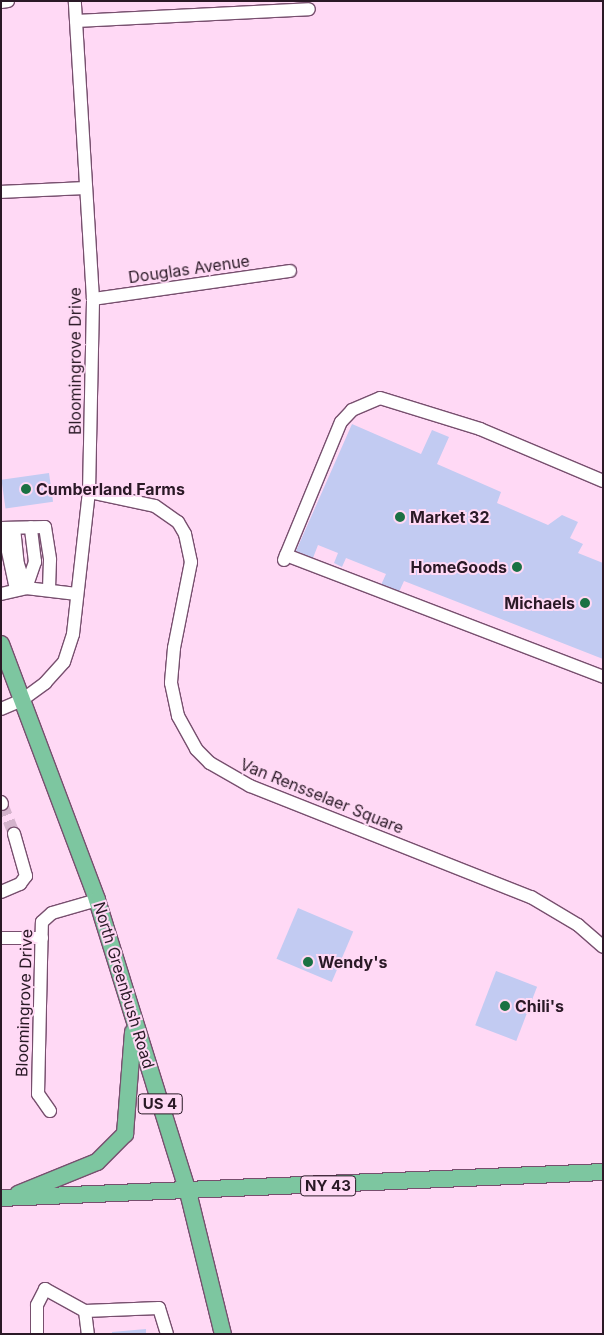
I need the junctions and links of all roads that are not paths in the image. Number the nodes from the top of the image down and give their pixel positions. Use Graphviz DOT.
graph roads {
  1 [pos="8,1"];
  2 [pos="75,1"];
  3 [pos="1,2"];
  4 [pos="309,9"];
  5 [pos="76,21"];
  6 [pos="85,188"];
  7 [pos="1,192"];
  8 [pos="290,271"];
  9 [pos="93,299"];
  10 [pos="603,480"];
  11 [pos="89,492"];
  12 [pos="18,528"];
  13 [pos="21,588"];
  14 [pos="49,589"];
  15 [pos="1,594"];
  16 [pos="77,594"];
  17 [pos="1,644"];
  18 [pos="603,677"];
  19 [pos="22,700"];
  20 [pos="1,708"];
  21 [pos="14,834"];
  22 [pos="3,887"];
  23 [pos="97,900"];
  24 [pos="1,938"];
  25 [pos="42,938"];
  26 [pos="603,947"];
  27 [pos="133,1015"];
  28 [pos="50,1111"];
  29 [pos="603,1172"];
  30 [pos="188,1192"];
  31 [pos="6,1198"];
  32 [pos="85,1311"];
  33 [pos="37,1334"];
  34 [pos="88,1334"];
  35 [pos="167,1334"];
  36 [pos="223,1334"];
  1 -- 3 [label="street"];
  2 -- 5 [label="street, Bloomingrove Drive"];
  4 -- 5 [label="street"];
  5 -- 6 [label="street, Bloomingrove Drive"];
  6 -- 7 [label="street"];
  6 -- 9 [label="street, Bloomingrove Drive"];
  8 -- 9 [label="street, Douglas Avenue"];
  9 -- 11 [label="street, Bloomingrove Drive"];
  10 -- 18 [label="street"];
  11 -- 16 [label="street, Bloomingrove Drive"];
  11 -- 26 [label="street, Van Rensselaer Square"];
  12 -- 13 [label="street"];
  12 -- 13 [label="street"];
  12 -- 14 [label="street"];
  13 -- 14 [label="street"];
  13 -- 15 [label="street"];
  14 -- 16 [label="street"];
  16 -- 19 [label="street, Bloomingrove Drive"];
  17 -- 19 [label="main road, North Greenbush Road / US 4"];
  19 -- 20 [label="street"];
  19 -- 23 [label="main road, North Greenbush Road / US 4"];
  21 -- 22 [label="street"];
  23 -- 25 [label="street, Bloomingrove Drive"];
  23 -- 27 [label="main road, North Greenbush Road / US 4"];
  24 -- 25 [label="street"];
  25 -- 28 [label="street, Bloomingrove Drive"];
  27 -- 30 [label="main road, North Greenbush Road / US 4"];
  27 -- 31 [label="main road"];
  29 -- 30 [label="main road, NY 43"];
  30 -- 31 [label="main road, NY 43"];
  30 -- 36 [label="main road, North Greenbush Road / US 4"];
  32 -- 33 [label="street"];
  32 -- 34 [label="street"];
  32 -- 35 [label="street"];
}
